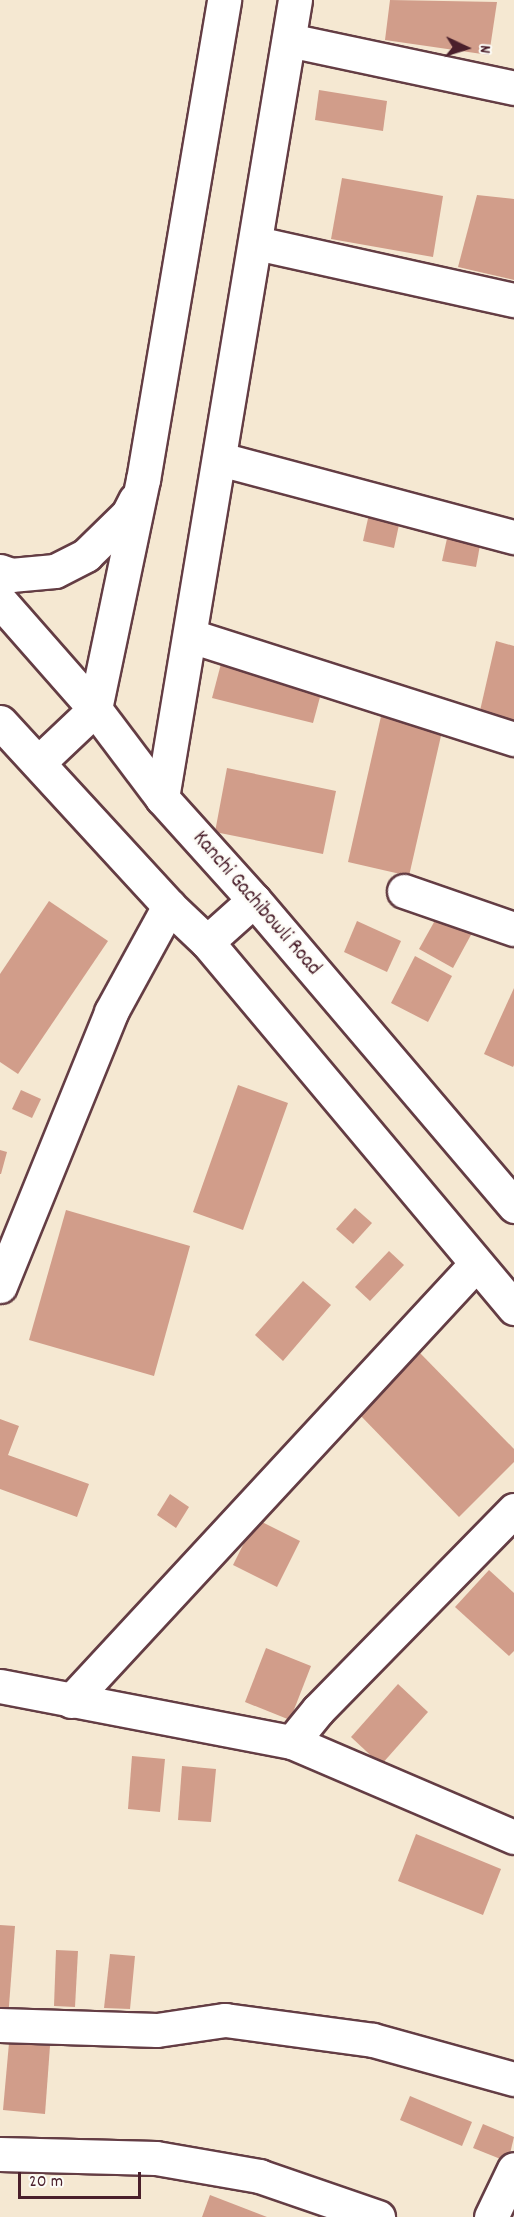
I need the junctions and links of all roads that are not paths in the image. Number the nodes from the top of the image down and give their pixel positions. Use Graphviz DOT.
graph roads {
  1 [pos="225,0"];
  2 [pos="295,0"];
  3 [pos="289,40"];
  4 [pos="514,88"];
  5 [pos="256,243"];
  6 [pos="514,300"];
  7 [pos="220,459"];
  8 [pos="143,480"];
  9 [pos="514,537"];
  10 [pos="0,571"];
  11 [pos="0,601"];
  12 [pos="191,636"];
  13 [pos="95,709"];
  14 [pos="0,722"];
  15 [pos="514,739"];
  16 [pos="39,762"];
  17 [pos="162,798"];
  18 [pos="404,891"];
  19 [pos="254,900"];
  20 [pos="169,906"];
  21 [pos="514,929"];
  22 [pos="207,942"];
  23 [pos="514,1206"];
  24 [pos="475,1265"];
  25 [pos="0,1286"];
  26 [pos="514,1308"];
  27 [pos="514,1510"];
  28 [pos="0,1686"];
  29 [pos="72,1701"];
  30 [pos="292,1742"];
  31 [pos="514,1837"];
  32 [pos="0,2025"];
  33 [pos="514,2079"];
  34 [pos="0,2154"];
  35 [pos="514,2169"];
  36 [pos="378,2217"];
  37 [pos="491,2217"];
  1 -- 8 [label="street"];
  2 -- 3 [label="street"];
  3 -- 4 [label="street"];
  3 -- 5 [label="street"];
  5 -- 6 [label="street"];
  5 -- 7 [label="street"];
  7 -- 9 [label="street"];
  7 -- 12 [label="street"];
  8 -- 10 [label="street"];
  8 -- 13 [label="street"];
  11 -- 13 [label="street, Kanchi Gachibowli Road"];
  12 -- 15 [label="street"];
  12 -- 17 [label="street"];
  13 -- 16 [label="street"];
  13 -- 17 [label="street, Kanchi Gachibowli Road"];
  14 -- 16 [label="street"];
  16 -- 20 [label="street"];
  17 -- 19 [label="street, Kanchi Gachibowli Road"];
  18 -- 21 [label="street"];
  19 -- 22 [label="street"];
  19 -- 23 [label="street, Kanchi Gachibowli Road"];
  20 -- 22 [label="street"];
  20 -- 25 [label="street"];
  22 -- 24 [label="street"];
  24 -- 26 [label="street"];
  24 -- 29 [label="street"];
  27 -- 30 [label="street"];
  28 -- 29 [label="street"];
  29 -- 30 [label="street"];
  30 -- 31 [label="street"];
  32 -- 33 [label="street"];
  34 -- 36 [label="street"];
  35 -- 37 [label="street"];
}
